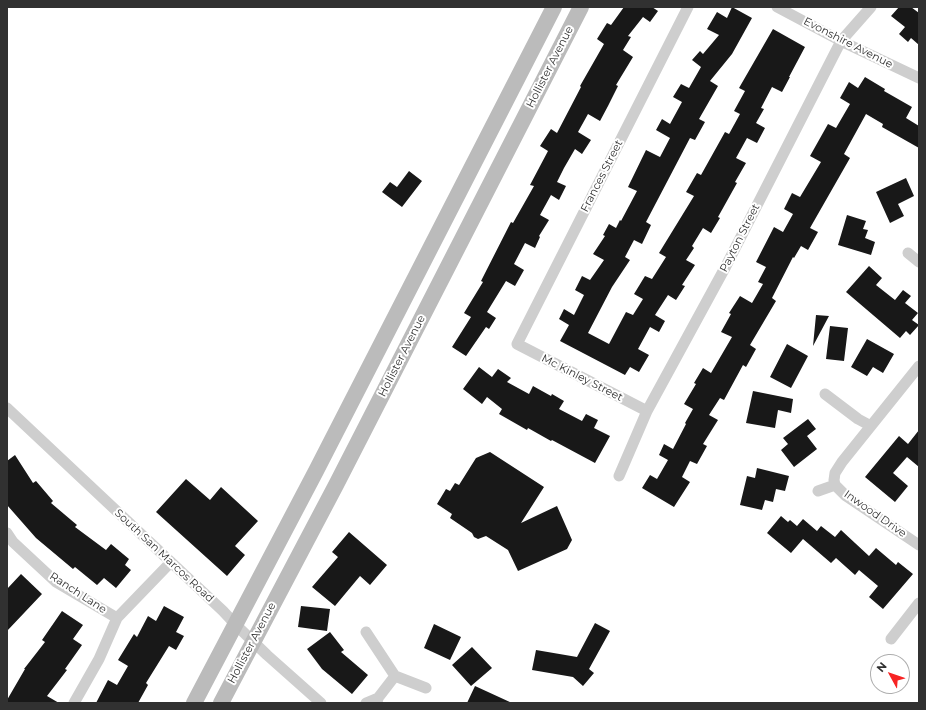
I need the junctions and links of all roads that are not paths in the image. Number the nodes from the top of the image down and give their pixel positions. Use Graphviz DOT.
graph roads {
  1 [pos="554,7"];
  2 [pos="581,7"];
  3 [pos="688,7"];
  4 [pos="777,7"];
  5 [pos="871,7"];
  6 [pos="841,41"];
  7 [pos="919,78"];
  8 [pos="908,253"];
  9 [pos="919,262"];
  10 [pos="517,344"];
  11 [pos="919,366"];
  12 [pos="825,394"];
  13 [pos="7,408"];
  14 [pos="647,411"];
  15 [pos="870,426"];
  16 [pos="619,476"];
  17 [pos="834,483"];
  18 [pos="818,492"];
  19 [pos="9,541"];
  20 [pos="919,545"];
  21 [pos="170,562"];
  22 [pos="919,603"];
  23 [pos="117,618"];
  24 [pos="236,625"];
  25 [pos="366,632"];
  26 [pos="891,639"];
  27 [pos="253,641"];
  28 [pos="395,676"];
  29 [pos="426,688"];
  30 [pos="377,700"];
  31 [pos="74,703"];
  32 [pos="194,703"];
  33 [pos="221,703"];
  34 [pos="322,703"];
  35 [pos="366,703"];
  1 -- 24 [label="main road, Hollister Avenue"];
  2 -- 27 [label="main road, Hollister Avenue"];
  3 -- 10 [label="street, Frances Street"];
  4 -- 6 [label="street, Evonshire Avenue"];
  5 -- 6 [label="street, Payton Street"];
  6 -- 7 [label="street, Evonshire Avenue"];
  6 -- 14 [label="street, Payton Street"];
  8 -- 9 [label="street"];
  10 -- 14 [label="street, Mc Kinley Street"];
  11 -- 15 [label="street"];
  12 -- 15 [label="street"];
  13 -- 21 [label="street, South San Marcos Road"];
  14 -- 16 [label="street, Payton Street"];
  15 -- 17 [label="street"];
  17 -- 18 [label="street"];
  17 -- 20 [label="street, Inwood Drive"];
  19 -- 23 [label="street, Ranch Lane"];
  21 -- 23 [label="street"];
  21 -- 24 [label="street, South San Marcos Road"];
  22 -- 26 [label="street"];
  23 -- 31 [label="street"];
  24 -- 27 [label="street, South San Marcos Road"];
  24 -- 32 [label="main road, Hollister Avenue"];
  25 -- 28 [label="street"];
  27 -- 33 [label="main road, Hollister Avenue"];
  27 -- 34 [label="street, South San Marcos Road"];
  28 -- 29 [label="street"];
  28 -- 30 [label="street"];
  30 -- 35 [label="street"];
}
